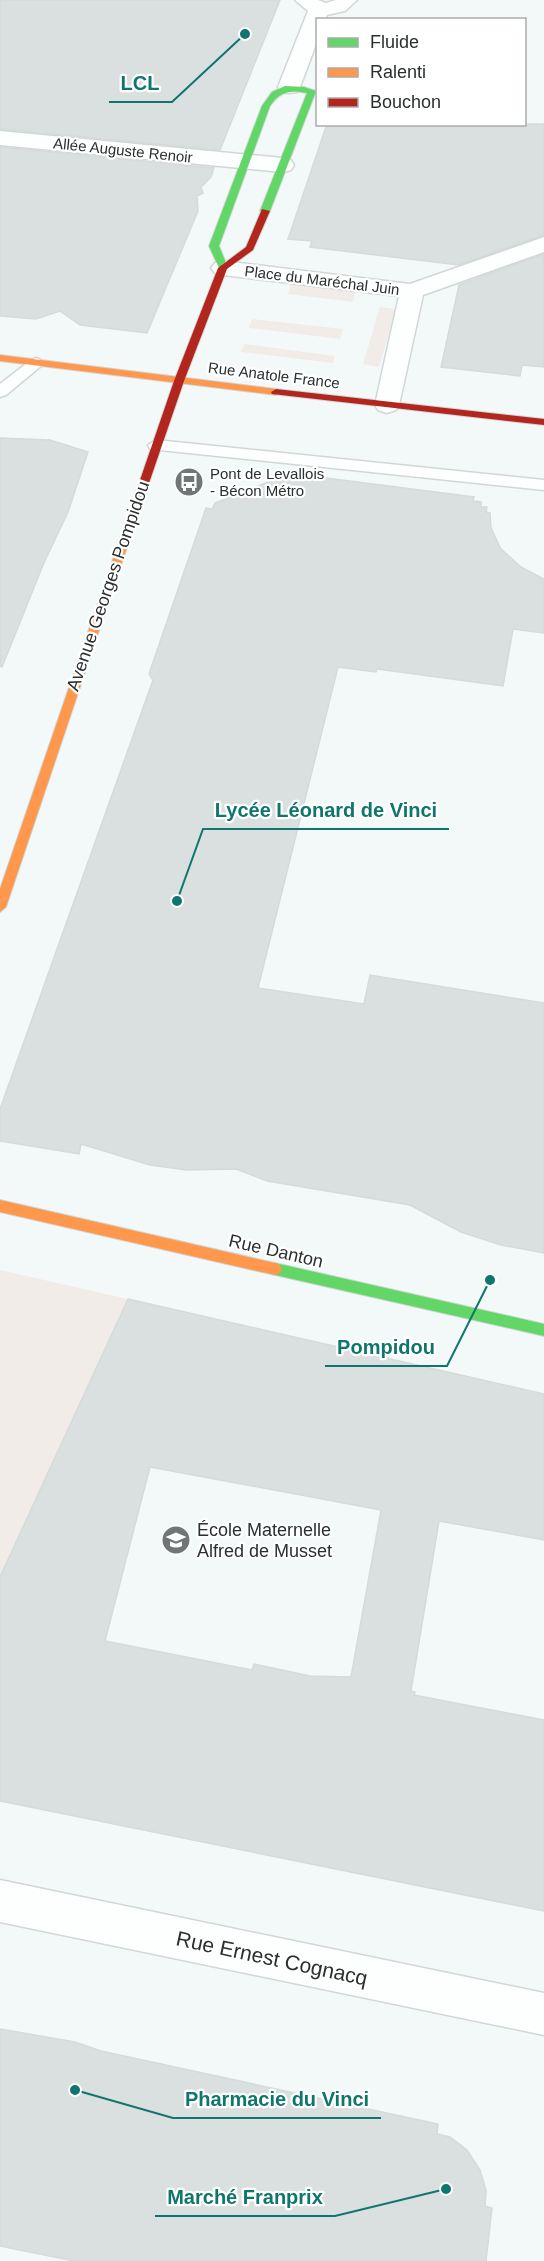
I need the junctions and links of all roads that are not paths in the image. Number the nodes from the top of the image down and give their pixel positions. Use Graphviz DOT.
graph roads {
  1 [pos="347,0"];
  2 [pos="312,4"];
  3 [pos="289,87"];
  4 [pos="0,138"];
  5 [pos="247,162"];
  6 [pos="283,165"];
  7 [pos="544,244"];
  8 [pos="223,268"];
  9 [pos="412,291"];
  10 [pos="0,358"];
  11 [pos="36,363"];
  12 [pos="179,381"];
  13 [pos="0,392"];
  14 [pos="387,405"];
  15 [pos="544,422"];
  16 [pos="156,445"];
  17 [pos="544,485"];
  18 [pos="0,907"];
  19 [pos="0,1206"];
  20 [pos="544,1330"];
  21 [pos="0,1901"];
  22 [pos="544,2014"];
  1 -- 2 [label="street"];
  2 -- 3 [label="street"];
  3 -- 5 [label="street"];
  3 -- 6 [label="street"];
  4 -- 5 [label="street, Allée Auguste Renoir"];
  5 -- 6 [label="street, Allée Auguste Renoir"];
  5 -- 8 [label="street"];
  6 -- 8 [label="street"];
  7 -- 9 [label="street"];
  8 -- 9 [label="street, Place du Maréchal Juin"];
  8 -- 12 [label="street, Avenue Georges Pompidou"];
  9 -- 14 [label="street, Place du Maréchal Juin"];
  10 -- 11 [label="street, Rue Anatole France"];
  11 -- 12 [label="street, Rue Anatole France"];
  11 -- 13 [label="lane"];
  12 -- 14 [label="street, Rue Anatole France"];
  12 -- 16 [label="street, Avenue Georges Pompidou"];
  14 -- 15 [label="street, Rue Anatole France"];
  16 -- 17 [label="lane"];
  16 -- 18 [label="street, Avenue Georges Pompidou"];
  19 -- 20 [label="street, Rue Danton"];
  21 -- 22 [label="street, Rue Ernest Cognacq"];
}
